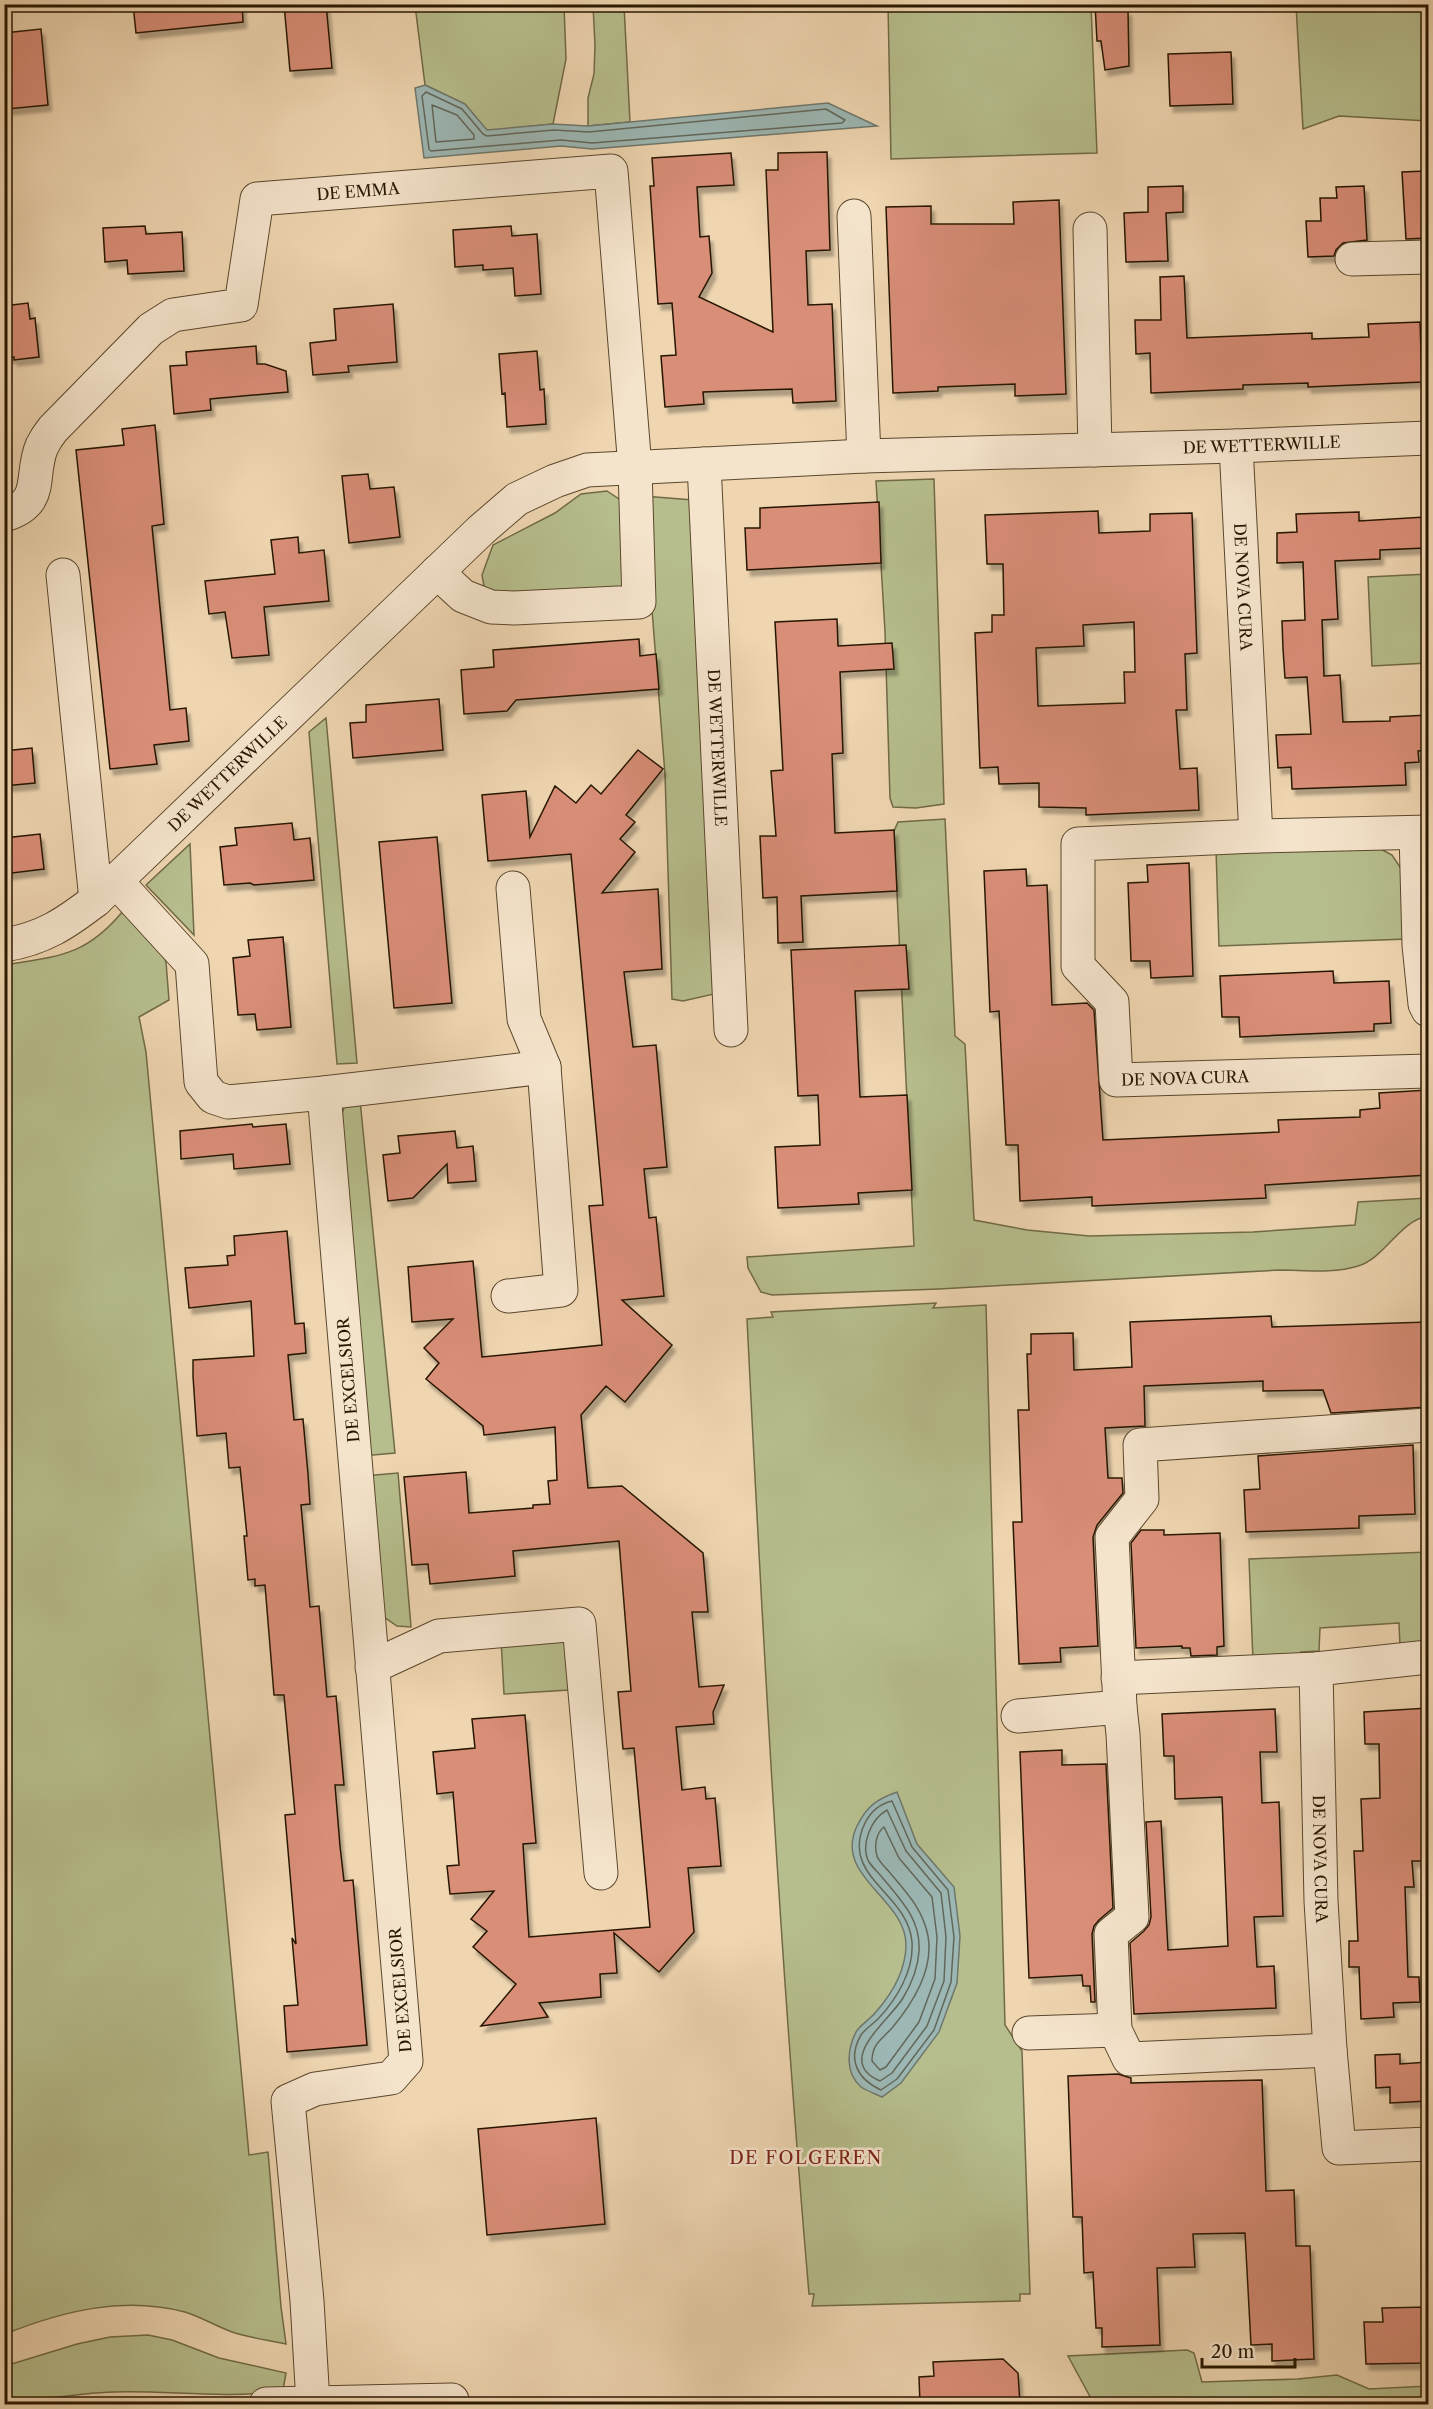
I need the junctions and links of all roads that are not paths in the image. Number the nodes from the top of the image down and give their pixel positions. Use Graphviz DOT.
graph roads {
  1 [pos="854,216"];
  2 [pos="1090,229"];
  3 [pos="1428,257"];
  4 [pos="1352,259"];
  5 [pos="1428,438"];
  6 [pos="1236,446"];
  7 [pos="1095,450"];
  8 [pos="864,456"];
  9 [pos="704,464"];
  10 [pos="635,468"];
  11 [pos="4,515"];
  12 [pos="437,572"];
  13 [pos="63,575"];
  14 [pos="1422,832"];
  15 [pos="1256,836"];
  16 [pos="513,888"];
  17 [pos="106,890"];
  18 [pos="4,945"];
  19 [pos="1428,1010"];
  20 [pos="731,1030"];
  21 [pos="544,1067"];
  22 [pos="1428,1071"];
  23 [pos="324,1093"];
  24 [pos="508,1296"];
  25 [pos="1428,1425"];
  26 [pos="1428,1657"];
  27 [pos="372,1667"];
  28 [pos="1316,1669"];
  29 [pos="1119,1692"];
  30 [pos="1018,1716"];
  31 [pos="601,1873"];
  32 [pos="1114,2030"];
  33 [pos="1029,2033"];
  34 [pos="1330,2050"];
  35 [pos="1428,2144"];
  36 [pos="313,2403"];
  37 [pos="267,2404"];
  38 [pos="453,2404"];
  1 -- 8 [label="street"];
  2 -- 7 [label="street"];
  3 -- 4 [label="street"];
  5 -- 6 [label="street, DE WETTERWILLE"];
  6 -- 7 [label="street, DE WETTERWILLE"];
  6 -- 15 [label="street, DE NOVA CURA"];
  7 -- 8 [label="street, DE WETTERWILLE"];
  8 -- 9 [label="street, DE WETTERWILLE"];
  9 -- 10 [label="street, DE WETTERWILLE"];
  9 -- 20 [label="street, DE WETTERWILLE"];
  10 -- 11 [label="street, DE EMMA"];
  10 -- 12 [label="street, DE WETTERWILLE"];
  10 -- 12 [label="street"];
  12 -- 17 [label="street, DE WETTERWILLE"];
  13 -- 17 [label="street"];
  14 -- 15 [label="street, DE NOVA CURA"];
  14 -- 19 [label="street, DE NOVA CURA"];
  15 -- 22 [label="street, DE NOVA CURA"];
  16 -- 21 [label="street"];
  17 -- 18 [label="street, DE WETTERWILLE"];
  17 -- 23 [label="street"];
  21 -- 23 [label="street"];
  21 -- 24 [label="street"];
  23 -- 27 [label="street, DE EXCELSIOR"];
  25 -- 29 [label="street"];
  26 -- 28 [label="street"];
  27 -- 31 [label="street"];
  27 -- 36 [label="street, DE EXCELSIOR"];
  28 -- 29 [label="street"];
  28 -- 34 [label="street, DE NOVA CURA"];
  29 -- 30 [label="street"];
  29 -- 32 [label="street"];
  32 -- 33 [label="street"];
  32 -- 34 [label="street"];
  34 -- 35 [label="street, DE NOVA CURA"];
  36 -- 37 [label="street"];
  36 -- 38 [label="street"];
}
